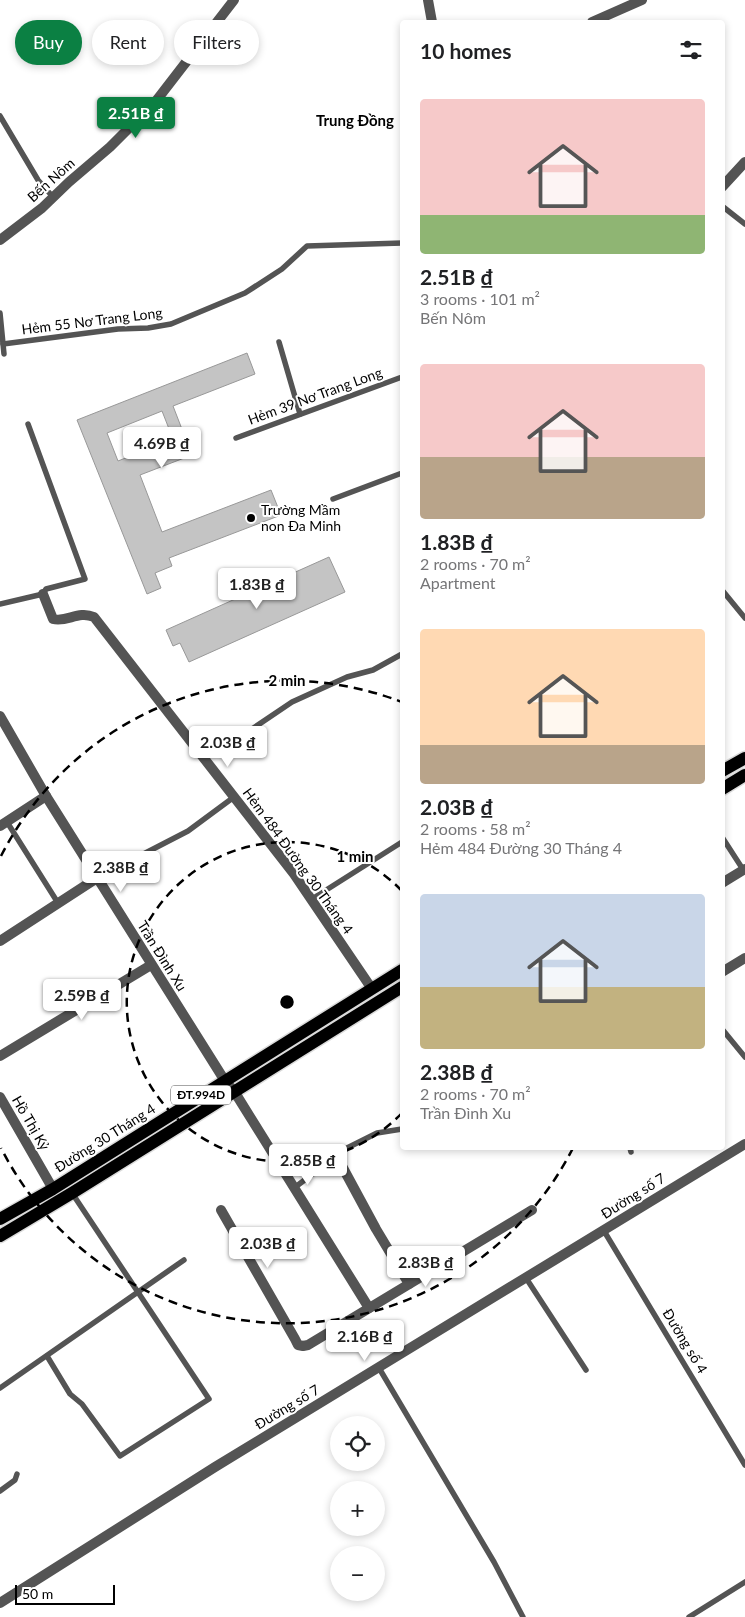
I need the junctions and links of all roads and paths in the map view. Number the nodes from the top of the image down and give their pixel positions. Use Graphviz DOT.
graph roads {
  1 [pos="234,0"];
  2 [pos="428,0"];
  3 [pos="642,0"];
  4 [pos="432,20"];
  5 [pos="597,20"];
  6 [pos="0,116"];
  7 [pos="745,162"];
  8 [pos="725,184"];
  9 [pos="53,198"];
  10 [pos="725,208"];
  11 [pos="745,224"];
  12 [pos="0,240"];
  13 [pos="400,243"];
  14 [pos="0,313"];
  15 [pos="279,342"];
  16 [pos="3,344"];
  17 [pos="4,354"];
  18 [pos="400,378"];
  19 [pos="300,414"];
  20 [pos="28,424"];
  21 [pos="236,438"];
  22 [pos="400,474"];
  23 [pos="333,500"];
  24 [pos="43,594"];
  25 [pos="725,594"];
  26 [pos="0,604"];
  27 [pos="745,618"];
  28 [pos="400,655"];
  29 [pos="0,716"];
  30 [pos="203,757"];
  31 [pos="745,758"];
  32 [pos="725,769"];
  33 [pos="745,775"];
  34 [pos="725,787"];
  35 [pos="46,796"];
  36 [pos="235,796"];
  37 [pos="3,824"];
  38 [pos="725,842"];
  39 [pos="400,843"];
  40 [pos="744,871"];
  41 [pos="96,878"];
  42 [pos="725,882"];
  43 [pos="312,899"];
  44 [pos="58,903"];
  45 [pos="0,941"];
  46 [pos="745,958"];
  47 [pos="151,965"];
  48 [pos="725,970"];
  49 [pos="400,971"];
  50 [pos="400,988"];
  51 [pos="372,989"];
  52 [pos="725,1033"];
  53 [pos="0,1056"];
  54 [pos="745,1057"];
  55 [pos="224,1080"];
  56 [pos="234,1091"];
  57 [pos="0,1097"];
  58 [pos="400,1128"];
  59 [pos="745,1144"];
  60 [pos="336,1155"];
  61 [pos="52,1188"];
  62 [pos="294,1188"];
  63 [pos="72,1193"];
  64 [pos="221,1210"];
  65 [pos="532,1210"];
  66 [pos="0,1219"];
  67 [pos="604,1231"];
  68 [pos="0,1236"];
  69 [pos="184,1260"];
  70 [pos="526,1278"];
  71 [pos="409,1284"];
  72 [pos="138,1292"];
  73 [pos="369,1308"];
  74 [pos="47,1356"];
  75 [pos="379,1368"];
  76 [pos="586,1370"];
  77 [pos="0,1388"];
  78 [pos="745,1465"];
  79 [pos="17,1474"];
  80 [pos="0,1491"];
  81 [pos="745,1582"];
  82 [pos="0,1604"];
  83 [pos="523,1617"];
  84 [pos="689,1617"];
  1 -- 9 [label="street, Bến Nôm"];
  2 -- 4 [label="street"];
  3 -- 5 [label="street"];
  6 -- 9 [label="lane"];
  7 -- 8 [label="street"];
  9 -- 12 [label="street, Bến Nôm"];
  10 -- 11 [label="lane"];
  13 -- 16 [label="lane, Hẻm 55 Nơ Trang Long"];
  14 -- 16 [label="lane"];
  15 -- 19 [label="lane"];
  16 -- 17 [label="lane"];
  18 -- 19 [label="lane, Hẻm 39 Nơ Trang Long"];
  19 -- 21 [label="lane, Hẻm 39 Nơ Trang Long"];
  20 -- 24 [label="lane"];
  22 -- 23 [label="lane"];
  24 -- 26 [label="lane"];
  24 -- 30 [label="street, Hẻm 484 Đường 30 Tháng 4"];
  25 -- 27 [label="lane"];
  28 -- 30 [label="lane"];
  29 -- 35 [label="street, Trần Đình Xu"];
  30 -- 36 [label="street, Hẻm 484 Đường 30 Tháng 4"];
  31 -- 32 [label="main road"];
  33 -- 34 [label="main road"];
  35 -- 37 [label="street"];
  35 -- 41 [label="street, Trần Đình Xu"];
  36 -- 41 [label="lane"];
  36 -- 43 [label="street, Hẻm 484 Đường 30 Tháng 4"];
  37 -- 44 [label="lane"];
  38 -- 40 [label="lane"];
  39 -- 43 [label="lane"];
  40 -- 42 [label="street"];
  41 -- 44 [label="street"];
  41 -- 47 [label="street, Trần Đình Xu"];
  43 -- 51 [label="street, Hẻm 484 Đường 30 Tháng 4"];
  44 -- 45 [label="street"];
  46 -- 48 [label="street"];
  47 -- 53 [label="street"];
  47 -- 55 [label="street, Trần Đình Xu"];
  49 -- 51 [label="main road, Đường 30 Tháng 4 / ĐT.994D"];
  50 -- 56 [label="main road, ĐT.994D"];
  51 -- 55 [label="main road, Đường 30 Tháng 4 / ĐT.994D"];
  52 -- 54 [label="lane"];
  55 -- 56 [label="street, Trần Đình Xu"];
  55 -- 61 [label="main road, Đường 30 Tháng 4 / ĐT.994D"];
  56 -- 62 [label="street, Trần Đình Xu"];
  56 -- 63 [label="main road, ĐT.994D"];
  57 -- 61 [label="street, Hồ Thị Kỷ"];
  58 -- 60 [label="lane"];
  59 -- 67 [label="street, Đường số 7"];
  60 -- 62 [label="lane"];
  60 -- 71 [label="street"];
  61 -- 66 [label="main road, Đường 30 Tháng 4 / ĐT.994D"];
  62 -- 73 [label="street, Trần Đình Xu"];
  63 -- 68 [label="main road, ĐT.994D"];
  63 -- 72 [label="lane"];
  64 -- 73 [label="street"];
  65 -- 71 [label="street"];
  67 -- 70 [label="street, Đường số 7"];
  67 -- 78 [label="lane, Đường số 4"];
  69 -- 72 [label="lane"];
  70 -- 75 [label="street, Đường số 7"];
  70 -- 76 [label="lane"];
  71 -- 73 [label="street"];
  72 -- 74 [label="lane"];
  72 -- 74 [label="lane"];
  74 -- 77 [label="lane"];
  75 -- 82 [label="street, Đường số 7"];
  75 -- 83 [label="lane"];
  79 -- 80 [label="lane"];
  81 -- 84 [label="lane"];
}
